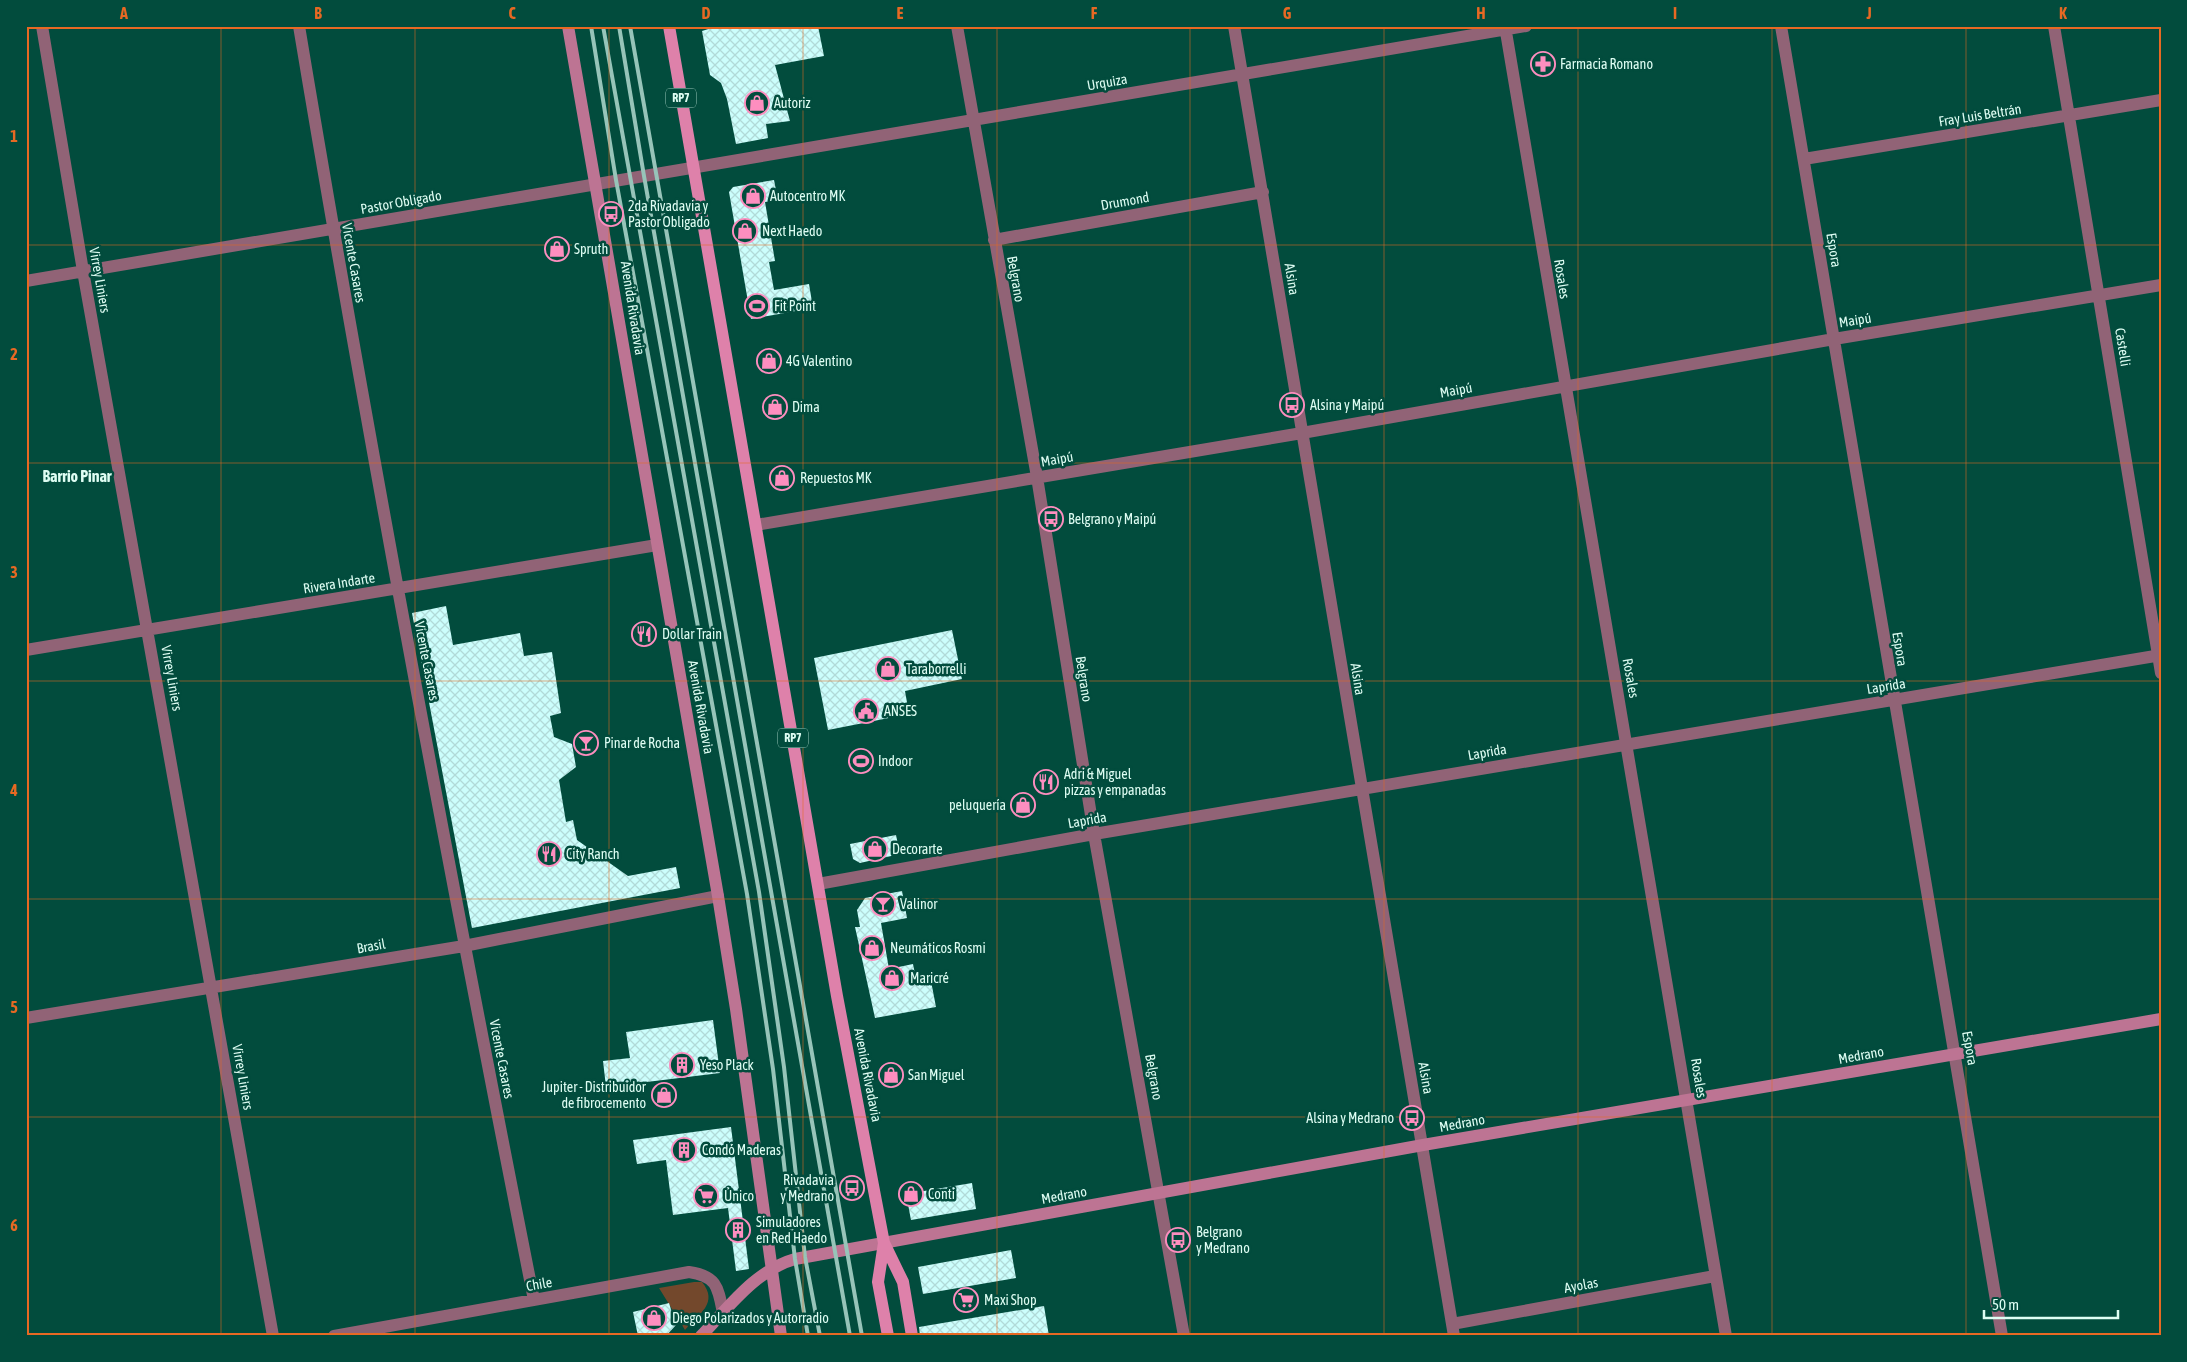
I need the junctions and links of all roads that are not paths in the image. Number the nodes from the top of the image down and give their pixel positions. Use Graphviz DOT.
graph roads {
  1 [pos="42,26"];
  2 [pos="299,26"];
  3 [pos="568,26"];
  4 [pos="669,26"];
  5 [pos="956,26"];
  6 [pos="1234,26"];
  7 [pos="1526,26"];
  8 [pos="1780,26"];
  9 [pos="2054,26"];
  10 [pos="1506,28"];
  11 [pos="1242,74"];
  12 [pos="2161,100"];
  13 [pos="2069,116"];
  14 [pos="972,120"];
  15 [pos="1804,159"];
  16 [pos="693,169"];
  17 [pos="596,184"];
  18 [pos="1263,192"];
  19 [pos="333,229"];
  20 [pos="994,240"];
  21 [pos="83,271"];
  22 [pos="26,281"];
  23 [pos="2161,285"];
  24 [pos="2100,296"];
  25 [pos="1834,339"];
  26 [pos="1564,386"];
  27 [pos="1302,433"];
  28 [pos="1037,478"];
  29 [pos="756,525"];
  30 [pos="657,545"];
  31 [pos="398,589"];
  32 [pos="148,630"];
  33 [pos="26,650"];
  34 [pos="2159,655"];
  35 [pos="2161,673"];
  36 [pos="1894,700"];
  37 [pos="1628,743"];
  38 [pos="1361,789"];
  39 [pos="1094,834"];
  40 [pos="818,884"];
  41 [pos="718,896"];
  42 [pos="464,946"];
  43 [pos="212,988"];
  44 [pos="26,1018"];
  45 [pos="2161,1019"];
  46 [pos="1956,1054"];
  47 [pos="1687,1100"];
  48 [pos="1423,1145"];
  49 [pos="1160,1193"];
  50 [pos="884,1243"];
  51 [pos="771,1268"];
  52 [pos="1715,1276"];
  53 [pos="534,1300"];
  54 [pos="723,1313"];
  55 [pos="1453,1330"];
  56 [pos="273,1336"];
  57 [pos="334,1336"];
  58 [pos="701,1336"];
  59 [pos="781,1336"];
  60 [pos="888,1336"];
  61 [pos="912,1336"];
  62 [pos="1184,1336"];
  63 [pos="1726,1336"];
  64 [pos="2002,1336"];
  1 -- 21 [label="street, Virrey Liniers"];
  2 -- 19 [label="street, Vicente Casares"];
  3 -- 17 [label="main road, Avenida Rivadavia"];
  4 -- 16 [label="main road, Avenida Rivadavia / RP7"];
  5 -- 14 [label="street, Belgrano"];
  6 -- 11 [label="street, Alsina"];
  7 -- 10 [label="street, Urquiza"];
  8 -- 15 [label="street, Espora"];
  9 -- 13 [label="street, Castelli"];
  10 -- 11 [label="street, Urquiza"];
  10 -- 26 [label="street, Rosales"];
  11 -- 14 [label="street, Urquiza"];
  11 -- 18 [label="street, Alsina"];
  12 -- 13 [label="street, Fray Luis Beltrán"];
  13 -- 15 [label="street, Fray Luis Beltrán"];
  13 -- 24 [label="street, Castelli"];
  14 -- 16 [label="street, Urquiza"];
  14 -- 20 [label="street, Belgrano"];
  15 -- 25 [label="street, Espora"];
  16 -- 17 [label="street, Pastor Obligado"];
  16 -- 29 [label="main road, Avenida Rivadavia / RP7"];
  17 -- 19 [label="street, Pastor Obligado"];
  17 -- 30 [label="main road, Avenida Rivadavia"];
  18 -- 20 [label="street, Drumond"];
  18 -- 27 [label="street, Alsina"];
  19 -- 21 [label="street, Pastor Obligado"];
  19 -- 31 [label="street, Vicente Casares"];
  20 -- 28 [label="street, Belgrano"];
  21 -- 22 [label="street, Pastor Obligado"];
  21 -- 32 [label="street, Virrey Liniers"];
  23 -- 24 [label="street, Maipú"];
  24 -- 25 [label="street, Maipú"];
  24 -- 34 [label="street, Castelli"];
  25 -- 26 [label="street, Maipú"];
  25 -- 36 [label="street, Espora"];
  26 -- 27 [label="street, Maipú"];
  26 -- 37 [label="street, Rosales"];
  27 -- 28 [label="street, Maipú"];
  27 -- 38 [label="street, Alsina"];
  28 -- 29 [label="street, Maipú"];
  28 -- 39 [label="street, Belgrano"];
  29 -- 40 [label="main road, Avenida Rivadavia / RP7"];
  30 -- 31 [label="street, Rivera Indarte"];
  30 -- 41 [label="main road, Avenida Rivadavia"];
  31 -- 32 [label="street, Rivera Indarte"];
  31 -- 42 [label="street, Vicente Casares"];
  32 -- 33 [label="street, Rivera Indarte"];
  32 -- 43 [label="street, Virrey Liniers"];
  34 -- 35 [label="street, Castelli"];
  34 -- 36 [label="street, Laprida"];
  36 -- 37 [label="street, Laprida"];
  36 -- 46 [label="street, Espora"];
  37 -- 38 [label="street, Laprida"];
  37 -- 47 [label="street, Rosales"];
  38 -- 39 [label="street, Laprida"];
  38 -- 48 [label="street, Alsina"];
  39 -- 40 [label="street, Laprida"];
  39 -- 49 [label="street, Belgrano"];
  40 -- 50 [label="main road, Avenida Rivadavia / RP7"];
  41 -- 42 [label="street, Brasil"];
  41 -- 51 [label="main road, Avenida Rivadavia"];
  42 -- 43 [label="street, Brasil"];
  42 -- 53 [label="street, Vicente Casares"];
  43 -- 44 [label="street, Brasil"];
  43 -- 56 [label="street, Virrey Liniers"];
  45 -- 46 [label="main road, Medrano"];
  46 -- 47 [label="main road, Medrano"];
  46 -- 64 [label="street, Espora"];
  47 -- 48 [label="main road, Medrano"];
  47 -- 52 [label="street, Rosales"];
  48 -- 49 [label="main road, Medrano"];
  48 -- 55 [label="street, Alsina"];
  49 -- 50 [label="main road, Medrano"];
  49 -- 62 [label="street, Belgrano"];
  50 -- 51 [label="main road, Medrano"];
  50 -- 60 [label="main road, Avenida Rivadavia / RP7"];
  50 -- 61 [label="main road, Avenida Rivadavia / RP7"];
  51 -- 54 [label="main road, Medrano"];
  51 -- 59 [label="main road, Avenida Rivadavia"];
  52 -- 55 [label="street, Ayolas"];
  52 -- 63 [label="street, Rosales"];
  53 -- 54 [label="street, Chile"];
  53 -- 57 [label="street, Chile"];
  54 -- 58 [label="main road, Medrano"];
}
